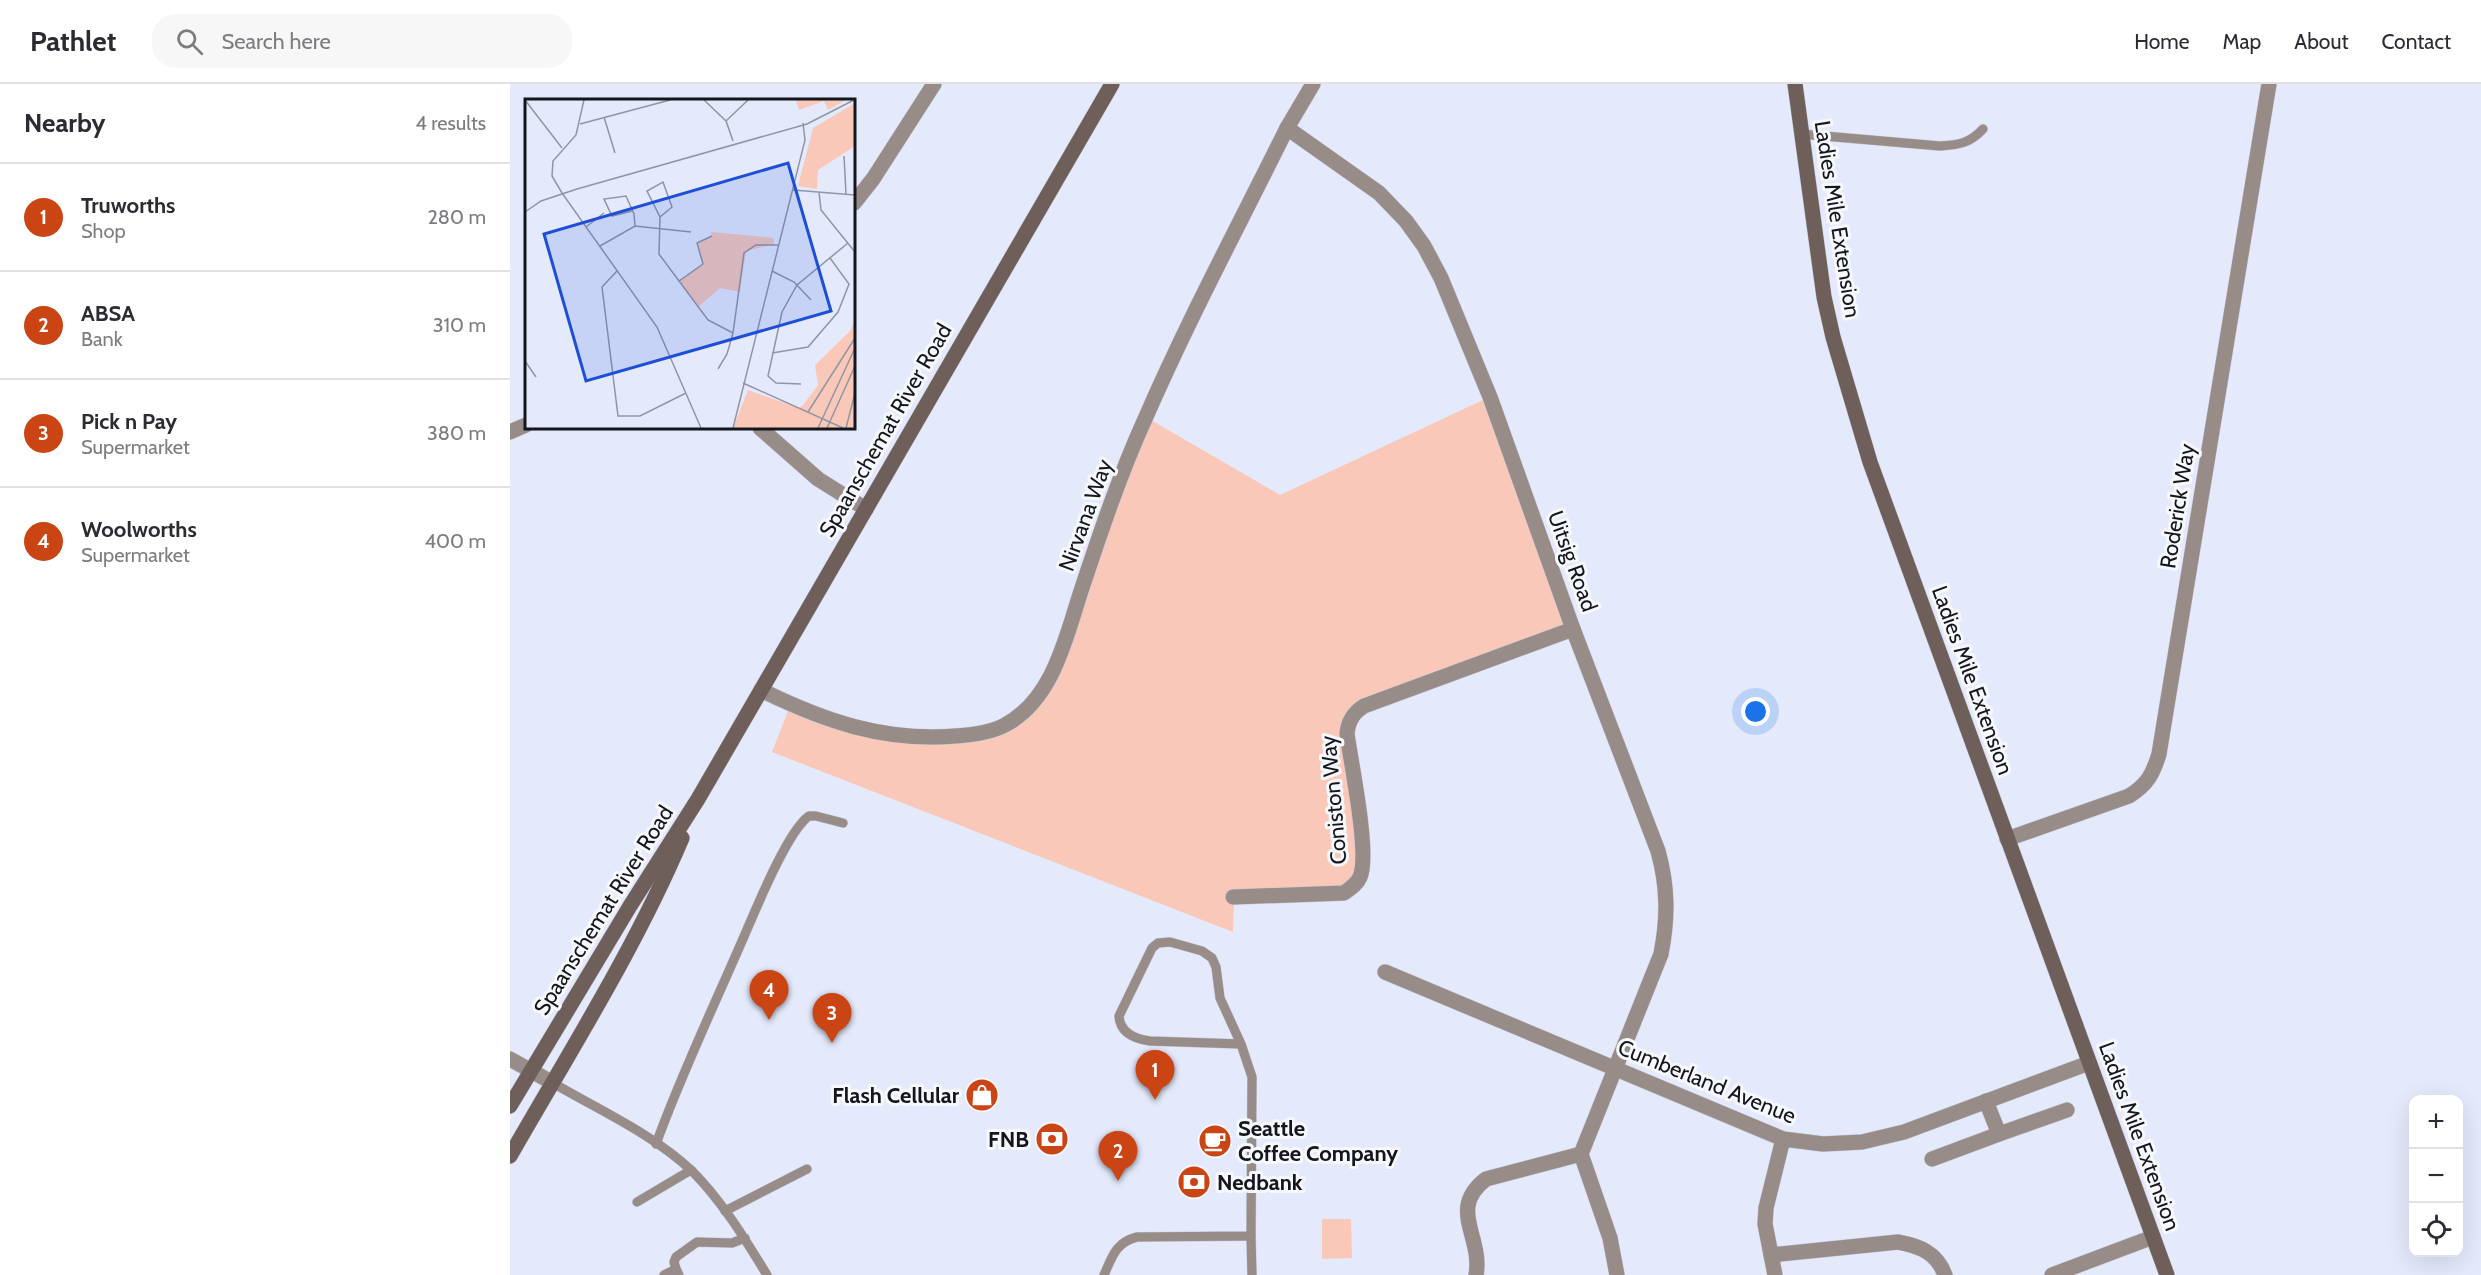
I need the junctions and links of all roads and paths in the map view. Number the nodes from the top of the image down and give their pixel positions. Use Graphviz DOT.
graph roads {
  1 [pos="934,84"];
  2 [pos="1112,84"];
  3 [pos="1313,84"];
  4 [pos="1795,84"];
  5 [pos="2269,84"];
  6 [pos="1287,128"];
  7 [pos="1983,129"];
  8 [pos="1801,134"];
  9 [pos="855,202"];
  10 [pos="525,426"];
  11 [pos="761,429"];
  12 [pos="510,432"];
  13 [pos="866,509"];
  14 [pos="1574,629"];
  15 [pos="761,690"];
  16 [pos="698,799"];
  17 [pos="843,823"];
  18 [pos="2007,839"];
  19 [pos="1233,897"];
  20 [pos="1384,972"];
  21 [pos="1241,1044"];
  22 [pos="510,1059"];
  23 [pos="2090,1063"];
  24 [pos="1615,1069"];
  25 [pos="531,1070"];
  26 [pos="553,1083"];
  27 [pos="1986,1101"];
  28 [pos="510,1106"];
  29 [pos="2067,1110"];
  30 [pos="1999,1134"];
  31 [pos="1783,1139"];
  32 [pos="656,1144"];
  33 [pos="1581,1154"];
  34 [pos="510,1156"];
  35 [pos="1932,1159"];
  36 [pos="807,1169"];
  37 [pos="691,1170"];
  38 [pos="637,1202"];
  39 [pos="725,1211"];
  40 [pos="1251,1236"];
  41 [pos="2153,1237"];
  42 [pos="745,1238"];
  43 [pos="1771,1255"];
  44 [pos="678,1272"];
  45 [pos="664,1275"];
  46 [pos="767,1275"];
  47 [pos="1104,1275"];
  48 [pos="1252,1275"];
  49 [pos="1476,1275"];
  50 [pos="1617,1275"];
  51 [pos="1775,1275"];
  52 [pos="1945,1275"];
  53 [pos="2052,1275"];
  54 [pos="2167,1275"];
  1 -- 9 [label="street"];
  2 -- 13 [label="main road, Spaanschemat River Road"];
  3 -- 6 [label="street, Nirvana Way"];
  4 -- 8 [label="main road, Ladies Mile Extension"];
  5 -- 18 [label="street, Roderick Way"];
  6 -- 14 [label="street, Uitsig Road"];
  6 -- 15 [label="street, Nirvana Way"];
  7 -- 8 [label="lane"];
  8 -- 18 [label="main road, Ladies Mile Extension"];
  10 -- 12 [label="street"];
  11 -- 13 [label="street"];
  13 -- 15 [label="main road, Spaanschemat River Road"];
  14 -- 19 [label="street, Coniston Way"];
  14 -- 24 [label="street, Uitsig Road"];
  15 -- 16 [label="main road, Spaanschemat River Road"];
  16 -- 25 [label="main road, Spaanschemat River Road"];
  16 -- 26 [label="main road, Spaanschemat River Road"];
  17 -- 32 [label="lane"];
  18 -- 23 [label="main road, Ladies Mile Extension"];
  20 -- 24 [label="street, Cumberland Avenue"];
  21 -- 21 [label="lane"];
  21 -- 40 [label="lane"];
  22 -- 25 [label="street"];
  23 -- 27 [label="street, Cumberland Avenue"];
  23 -- 41 [label="main road, Ladies Mile Extension"];
  24 -- 31 [label="street, Cumberland Avenue"];
  24 -- 33 [label="street, Uitsig Road"];
  25 -- 26 [label="street"];
  25 -- 28 [label="main road, Spaanschemat River Road"];
  26 -- 32 [label="lane"];
  26 -- 34 [label="main road, Spaanschemat River Road"];
  27 -- 30 [label="street"];
  27 -- 31 [label="street, Cumberland Avenue"];
  29 -- 30 [label="street"];
  30 -- 35 [label="street"];
  31 -- 43 [label="street"];
  32 -- 37 [label="lane"];
  33 -- 49 [label="street"];
  33 -- 50 [label="street"];
  36 -- 39 [label="lane"];
  37 -- 38 [label="lane"];
  37 -- 39 [label="lane"];
  39 -- 42 [label="lane"];
  40 -- 47 [label="lane"];
  40 -- 48 [label="lane"];
  41 -- 53 [label="street"];
  41 -- 54 [label="main road, Ladies Mile Extension"];
  42 -- 44 [label="lane"];
  42 -- 46 [label="lane"];
  43 -- 51 [label="street"];
  43 -- 52 [label="street"];
  44 -- 45 [label="lane"];
}
